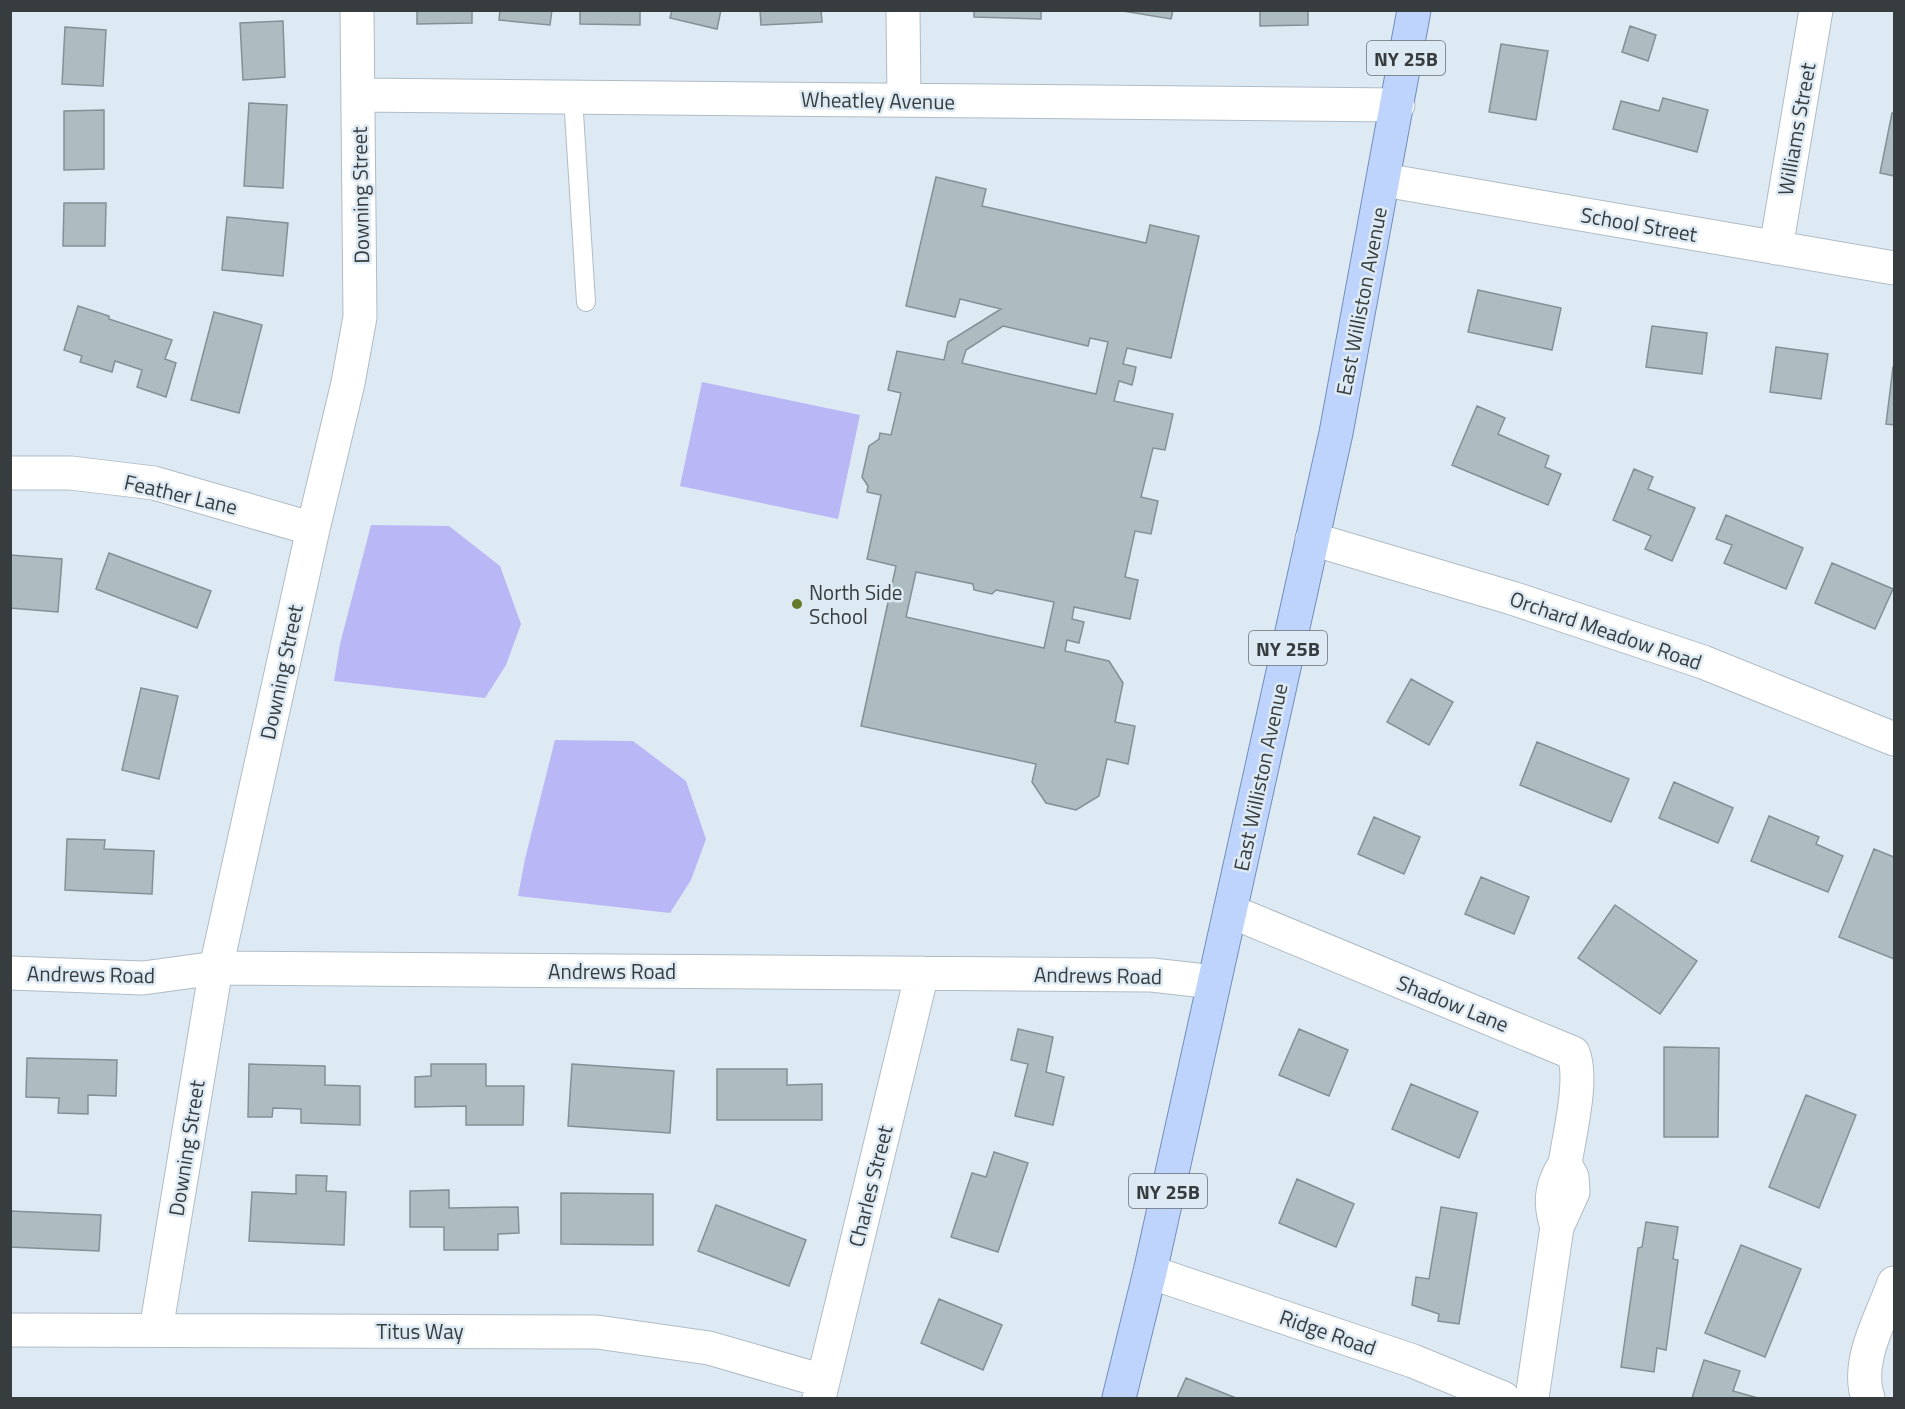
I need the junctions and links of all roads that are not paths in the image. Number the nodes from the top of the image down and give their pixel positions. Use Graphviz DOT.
graph roads {
  1 [pos="357,10"];
  2 [pos="903,10"];
  3 [pos="1414,10"];
  4 [pos="1816,10"];
  5 [pos="358,95"];
  6 [pos="573,97"];
  7 [pos="904,100"];
  8 [pos="1398,105"];
  9 [pos="1384,180"];
  10 [pos="1776,248"];
  11 [pos="1894,268"];
  12 [pos="586,302"];
  13 [pos="10,472"];
  14 [pos="313,529"];
  15 [pos="1312,538"];
  16 [pos="1894,739"];
  17 [pos="1230,911"];
  18 [pos="216,968"];
  19 [pos="10,973"];
  20 [pos="922,973"];
  21 [pos="1214,982"];
  22 [pos="1150,1272"];
  23 [pos="1894,1283"];
  24 [pos="10,1330"];
  25 [pos="156,1330"];
  26 [pos="821,1390"];
  27 [pos="1119,1398"];
  28 [pos="1503,1398"];
  29 [pos="1532,1398"];
  30 [pos="1868,1398"];
  1 -- 5 [label="street, Downing Street"];
  2 -- 7 [label="street"];
  3 -- 8 [label="main road, East Williston Avenue / NY 25B"];
  4 -- 10 [label="street, Williams Street"];
  5 -- 6 [label="street, Wheatley Avenue"];
  5 -- 14 [label="street, Downing Street"];
  6 -- 7 [label="street, Wheatley Avenue"];
  6 -- 12 [label="lane"];
  7 -- 8 [label="street, Wheatley Avenue"];
  8 -- 9 [label="main road, East Williston Avenue / NY 25B"];
  9 -- 10 [label="street, School Street"];
  9 -- 15 [label="main road, East Williston Avenue / NY 25B"];
  10 -- 11 [label="street, School Street"];
  13 -- 14 [label="street, Feather Lane"];
  14 -- 18 [label="street, Downing Street"];
  15 -- 16 [label="street, Orchard Meadow Road"];
  15 -- 17 [label="main road, East Williston Avenue / NY 25B"];
  17 -- 21 [label="main road, East Williston Avenue / NY 25B"];
  17 -- 29 [label="street, Shadow Lane"];
  18 -- 19 [label="street, Andrews Road"];
  18 -- 20 [label="street, Andrews Road"];
  18 -- 25 [label="street, Downing Street"];
  20 -- 21 [label="street, Andrews Road"];
  20 -- 26 [label="street, Charles Street"];
  21 -- 22 [label="main road, East Williston Avenue / NY 25B"];
  22 -- 27 [label="main road, East Williston Avenue / NY 25B"];
  22 -- 28 [label="street, Ridge Road"];
  23 -- 30 [label="street"];
  24 -- 25 [label="street, Titus Way"];
  25 -- 26 [label="street, Titus Way"];
}
